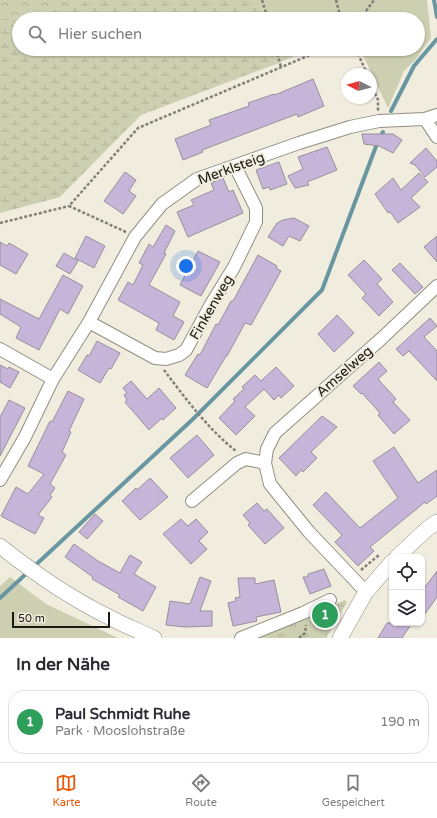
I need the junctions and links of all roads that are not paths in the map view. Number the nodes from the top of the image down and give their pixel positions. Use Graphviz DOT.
graph roads {
  1 [pos="437,115"];
  2 [pos="425,119"];
  3 [pos="437,137"];
  4 [pos="235,166"];
  5 [pos="437,286"];
  6 [pos="89,322"];
  7 [pos="0,349"];
  8 [pos="53,380"];
  9 [pos="265,464"];
  10 [pos="0,480"];
  11 [pos="192,501"];
  12 [pos="437,522"];
  13 [pos="0,546"];
  14 [pos="400,554"];
  15 [pos="389,565"];
  16 [pos="366,592"];
  17 [pos="330,600"];
  18 [pos="154,638"];
  19 [pos="241,638"];
  20 [pos="340,638"];
  1 -- 2 [label="street, Merklsteig"];
  2 -- 3 [label="street"];
  2 -- 4 [label="street, Merklsteig"];
  4 -- 6 [label="street, Merklsteig"];
  4 -- 6 [label="street, Finkenweg"];
  5 -- 9 [label="street, Amselweg"];
  6 -- 8 [label="street, Merklsteig"];
  7 -- 8 [label="street"];
  8 -- 10 [label="street, Merklsteig"];
  9 -- 11 [label="street"];
  9 -- 16 [label="street, Amselweg"];
  12 -- 14 [label="street"];
  13 -- 18 [label="street"];
  15 -- 16 [label="street"];
  16 -- 20 [label="street"];
  17 -- 19 [label="street"];
}
